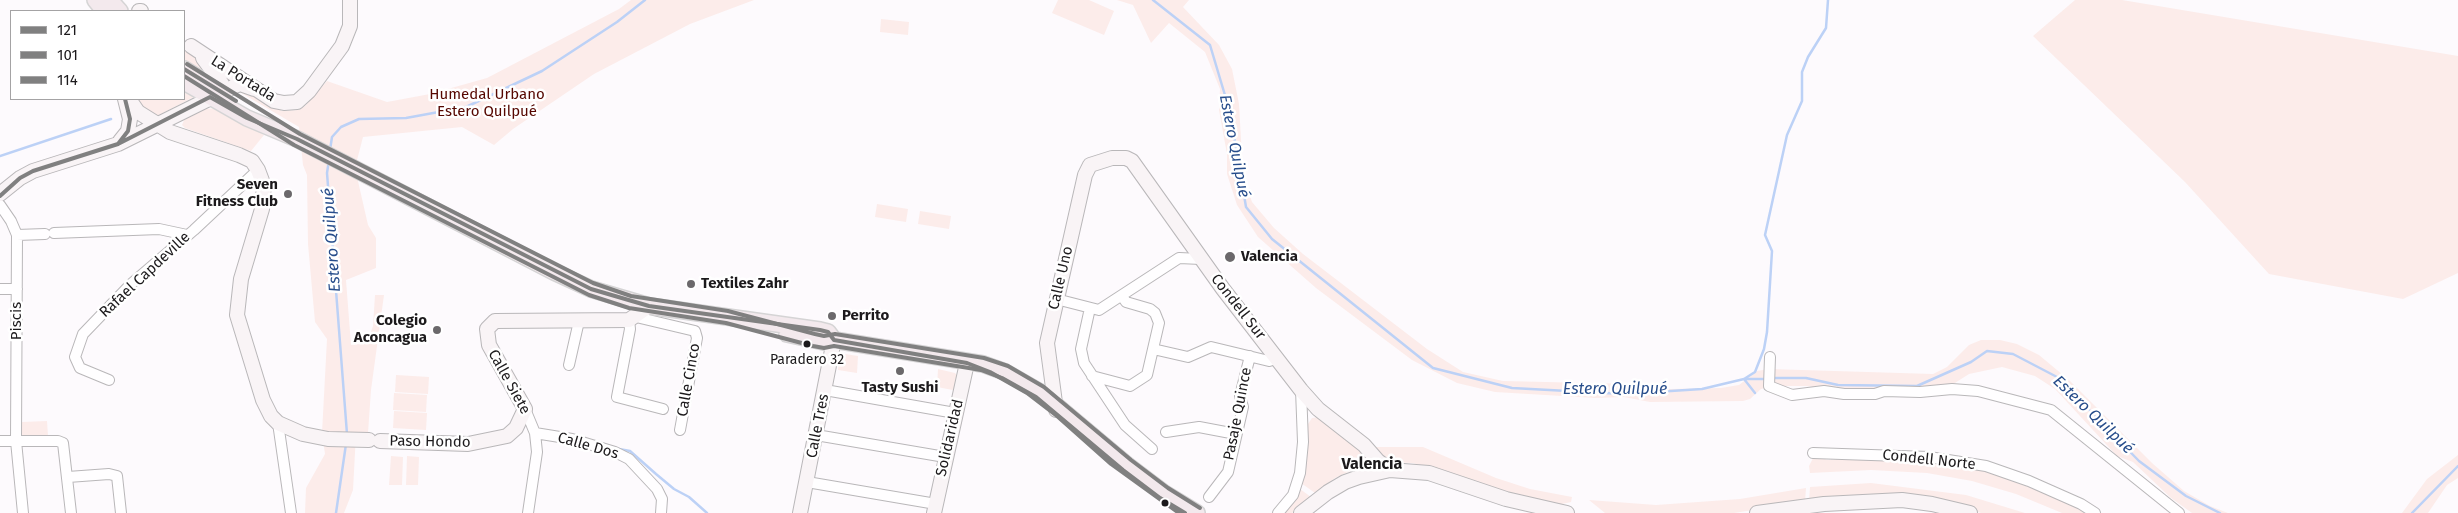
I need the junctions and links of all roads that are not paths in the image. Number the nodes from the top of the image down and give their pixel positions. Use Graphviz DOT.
graph roads {
  1 [pos="94,0"];
  2 [pos="110,0"];
  3 [pos="350,0"];
  4 [pos="103,10"];
  5 [pos="119,10"];
  6 [pos="187,44"];
  7 [pos="185,70"];
  8 [pos="185,82"];
  9 [pos="254,88"];
  10 [pos="216,95"];
  11 [pos="125,100"];
  12 [pos="130,100"];
  13 [pos="178,114"];
  14 [pos="156,124"];
  15 [pos="184,136"];
  16 [pos="118,144"];
  17 [pos="1112,158"];
  18 [pos="258,170"];
  19 [pos="0,198"];
  20 [pos="17,235"];
  21 [pos="187,236"];
  22 [pos="1201,259"];
  23 [pos="0,289"];
  24 [pos="17,289"];
  25 [pos="1122,296"];
  26 [pos="1056,299"];
  27 [pos="649,306"];
  28 [pos="1090,308"];
  29 [pos="632,318"];
  30 [pos="579,321"];
  31 [pos="834,340"];
  32 [pos="1153,349"];
  33 [pos="1250,356"];
  34 [pos="1770,356"];
  35 [pos="1278,358"];
  36 [pos="967,363"];
  37 [pos="569,365"];
  38 [pos="1092,376"];
  39 [pos="109,380"];
  40 [pos="825,390"];
  41 [pos="1301,390"];
  42 [pos="526,409"];
  43 [pos="663,409"];
  44 [pos="1318,409"];
  45 [pos="1056,410"];
  46 [pos="955,413"];
  47 [pos="1303,416"];
  48 [pos="278,423"];
  49 [pos="680,430"];
  50 [pos="1166,432"];
  51 [pos="536,433"];
  52 [pos="1236,434"];
  53 [pos="816,435"];
  54 [pos="0,441"];
  55 [pos="16,441"];
  56 [pos="1152,449"];
  57 [pos="1813,453"];
  58 [pos="1372,455"];
  59 [pos="945,457"];
  60 [pos="1390,470"];
  61 [pos="68,477"];
  62 [pos="1359,477"];
  63 [pos="807,482"];
  64 [pos="1209,497"];
  65 [pos="1874,507"];
  66 [pos="935,509"];
  67 [pos="23,513"];
  68 [pos="70,513"];
  69 [pos="121,513"];
  70 [pos="291,513"];
  71 [pos="528,513"];
  72 [pos="661,513"];
  73 [pos="800,513"];
  74 [pos="1178,513"];
  75 [pos="1197,513"];
  76 [pos="1278,513"];
  77 [pos="1301,513"];
  78 [pos="1567,513"];
  79 [pos="1758,513"];
  80 [pos="1970,513"];
  81 [pos="2095,513"];
  82 [pos="2179,513"];
  1 -- 4 [label="main road"];
  2 -- 5 [label="main road"];
  3 -- 9 [label="street, La Portada"];
  6 -- 9 [label="street, La Portada"];
  6 -- 10 [label="street, La Portada"];
  7 -- 10 [label="main road"];
  8 -- 10 [label="main road"];
  9 -- 10 [label="street"];
  10 -- 13 [label="street"];
  10 -- 27 [label="main road"];
  11 -- 16 [label="street"];
  12 -- 14 [label="street"];
  13 -- 14 [label="street"];
  13 -- 15 [label="street"];
  14 -- 15 [label="street"];
  14 -- 16 [label="street"];
  15 -- 18 [label="street"];
  16 -- 19 [label="street"];
  17 -- 22 [label="street, Condell Sur"];
  17 -- 26 [label="street, Calle Uno"];
  18 -- 21 [label="street, Rafael Capdeville"];
  18 -- 48 [label="street"];
  19 -- 20 [label="street, Piscis"];
  20 -- 21 [label="street"];
  20 -- 24 [label="street, Piscis"];
  21 -- 39 [label="street, Rafael Capdeville"];
  22 -- 25 [label="street"];
  22 -- 35 [label="street, Condell Sur"];
  23 -- 24 [label="street"];
  24 -- 55 [label="street, Piscis"];
  25 -- 28 [label="street"];
  25 -- 32 [label="street"];
  26 -- 28 [label="street"];
  26 -- 45 [label="street, Calle Uno"];
  27 -- 29 [label="street"];
  27 -- 31 [label="main road"];
  28 -- 38 [label="street"];
  29 -- 30 [label="street, Calle Siete"];
  29 -- 43 [label="street"];
  29 -- 49 [label="street, Calle Cinco"];
  30 -- 37 [label="street"];
  30 -- 42 [label="street, Calle Siete"];
  31 -- 36 [label="main road"];
  31 -- 40 [label="street, Calle Tres"];
  32 -- 33 [label="street"];
  32 -- 38 [label="street"];
  33 -- 35 [label="street"];
  33 -- 52 [label="street, Pasaje Quince"];
  34 -- 82 [label="street"];
  35 -- 41 [label="street, Condell Sur"];
  36 -- 45 [label="main road"];
  36 -- 46 [label="street, Solidaridad"];
  38 -- 56 [label="street"];
  40 -- 46 [label="street"];
  40 -- 53 [label="street, Calle Tres"];
  41 -- 44 [label="street, Condell Sur"];
  41 -- 47 [label="street"];
  42 -- 48 [label="street, Paso Hondo"];
  42 -- 51 [label="street, Calle Siete"];
  44 -- 47 [label="street"];
  44 -- 58 [label="street, Condell Sur"];
  45 -- 74 [label="main road"];
  45 -- 75 [label="main road"];
  46 -- 59 [label="street, Solidaridad"];
  47 -- 76 [label="street"];
  48 -- 70 [label="street"];
  50 -- 52 [label="street"];
  51 -- 71 [label="street, Calle Siete"];
  51 -- 72 [label="street, Calle Dos"];
  52 -- 64 [label="street, Pasaje Quince"];
  53 -- 59 [label="street"];
  53 -- 63 [label="street, Calle Tres"];
  54 -- 55 [label="street"];
  55 -- 61 [label="street"];
  55 -- 67 [label="street, Piscis"];
  57 -- 81 [label="street, Condell Norte"];
  58 -- 60 [label="street, Condell Sur"];
  58 -- 62 [label="street"];
  59 -- 66 [label="street, Solidaridad"];
  60 -- 62 [label="street"];
  60 -- 78 [label="street"];
  61 -- 68 [label="street"];
  61 -- 69 [label="street"];
  62 -- 77 [label="street"];
  63 -- 66 [label="street"];
  63 -- 73 [label="street, Calle Tres"];
  65 -- 79 [label="street"];
  65 -- 80 [label="street"];
}
